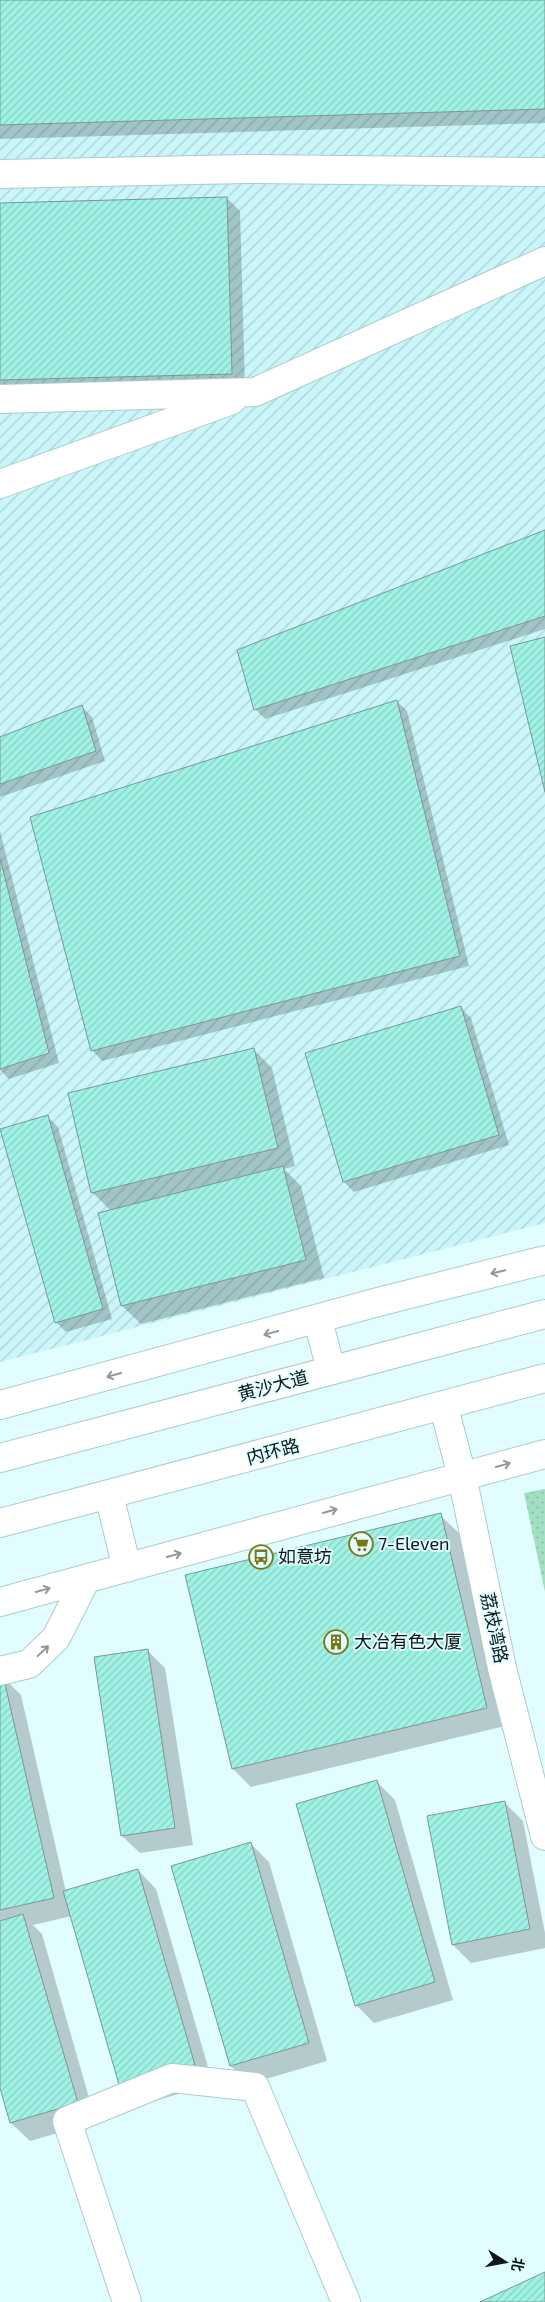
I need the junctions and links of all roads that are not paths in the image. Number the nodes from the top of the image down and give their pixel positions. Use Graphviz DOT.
graph roads {
  1 [pos="545,172"];
  2 [pos="0,174"];
  3 [pos="545,261"];
  4 [pos="255,392"];
  5 [pos="0,400"];
  6 [pos="0,484"];
  7 [pos="545,1260"];
  8 [pos="545,1314"];
  9 [pos="545,1319"];
  10 [pos="318,1320"];
  11 [pos="331,1370"];
  12 [pos="545,1378"];
  13 [pos="545,1393"];
  14 [pos="0,1405"];
  15 [pos="447,1419"];
  16 [pos="545,1454"];
  17 [pos="0,1458"];
  18 [pos="0,1463"];
  19 [pos="462,1476"];
  20 [pos="112,1507"];
  21 [pos="0,1523"];
  22 [pos="0,1533"];
  23 [pos="127,1568"];
  24 [pos="86,1579"];
  25 [pos="0,1602"];
  26 [pos="0,1670"];
  27 [pos="545,1836"];
  28 [pos="126,2302"];
  29 [pos="346,2302"];
  1 -- 2 [label="main road"];
  3 -- 4 [label="main road"];
  4 -- 5 [label="main road"];
  4 -- 6 [label="main road"];
  7 -- 10 [label="main road, one-way"];
  8 -- 11 [label="main road, 黄沙大道"];
  9 -- 18 [label="main road"];
  10 -- 11 [label="main road"];
  10 -- 14 [label="main road, one-way"];
  11 -- 17 [label="main road, 黄沙大道"];
  12 -- 21 [label="main road, 内环路"];
  13 -- 15 [label="main road"];
  15 -- 19 [label="main road, 荔枝湾路"];
  15 -- 20 [label="main road"];
  19 -- 16 [label="main road, one-way"];
  23 -- 19 [label="main road, one-way"];
  19 -- 27 [label="main road, 荔枝湾路"];
  20 -- 22 [label="main road"];
  20 -- 23 [label="main road"];
  23 -- 24 [label="main road"];
  25 -- 24 [label="main road, one-way"];
  26 -- 24 [label="main road, one-way"];
  28 -- 29 [label="main road"];
}
